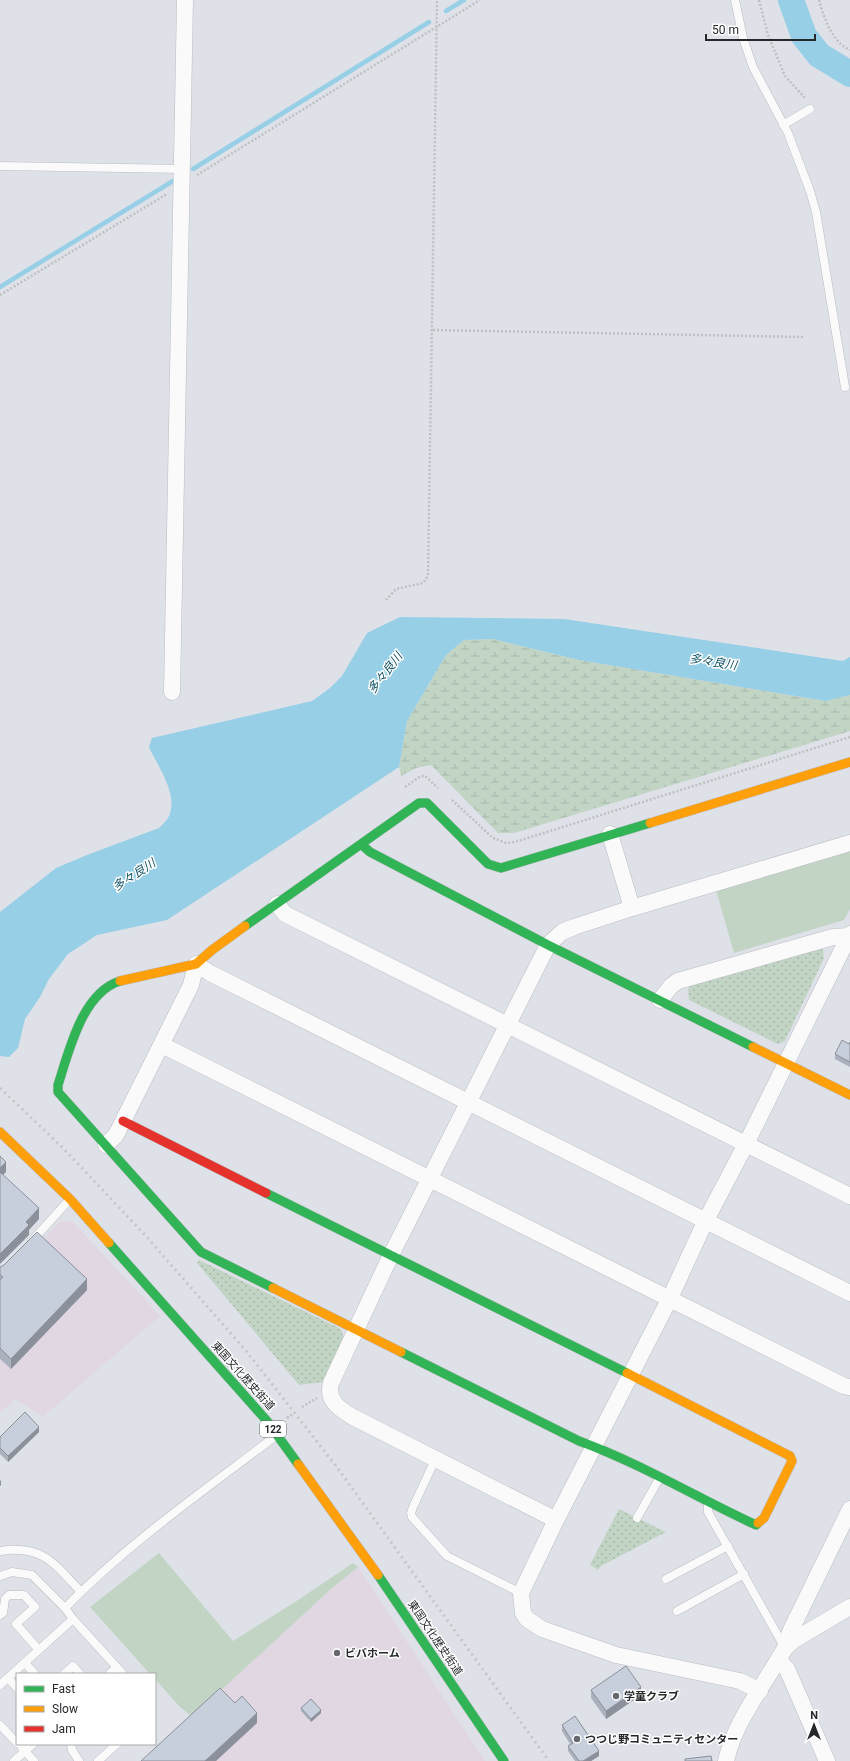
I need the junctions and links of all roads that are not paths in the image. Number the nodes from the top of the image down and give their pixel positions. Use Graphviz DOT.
graph roads {
  1 [pos="185,0"];
  2 [pos="735,0"];
  3 [pos="810,109"];
  4 [pos="783,125"];
  5 [pos="0,166"];
  6 [pos="183,176"];
  7 [pos="845,387"];
  8 [pos="172,692"];
  9 [pos="850,762"];
  10 [pos="610,834"];
  11 [pos="850,843"];
  12 [pos="362,845"];
  13 [pos="277,904"];
  14 [pos="632,908"];
  15 [pos="849,935"];
  16 [pos="548,944"];
  17 [pos="196,964"];
  18 [pos="660,1000"];
  19 [pos="508,1025"];
  20 [pos="162,1044"];
  21 [pos="785,1064"];
  22 [pos="850,1095"];
  23 [pos="469,1103"];
  24 [pos="123,1122"];
  25 [pos="0,1132"];
  26 [pos="746,1144"];
  27 [pos="106,1145"];
  28 [pos="429,1179"];
  29 [pos="850,1196"];
  30 [pos="70,1199"];
  31 [pos="705,1222"];
  32 [pos="25,1247"];
  33 [pos="391,1256"];
  34 [pos="850,1293"];
  35 [pos="670,1298"];
  36 [pos="355,1330"];
  37 [pos="631,1374"];
  38 [pos="850,1387"];
  39 [pos="278,1434"];
  40 [pos="594,1446"];
  41 [pos="435,1460"];
  42 [pos="660,1478"];
  43 [pos="708,1503"];
  44 [pos="850,1508"];
  45 [pos="637,1518"];
  46 [pos="556,1520"];
  47 [pos="728,1546"];
  48 [pos="0,1551"];
  49 [pos="744,1574"];
  50 [pos="0,1576"];
  51 [pos="666,1579"];
  52 [pos="81,1592"];
  53 [pos="521,1593"];
  54 [pos="65,1608"];
  55 [pos="677,1611"];
  56 [pos="848,1613"];
  57 [pos="0,1615"];
  58 [pos="73,1619"];
  59 [pos="39,1650"];
  60 [pos="781,1654"];
  61 [pos="25,1663"];
  62 [pos="117,1667"];
  63 [pos="34,1673"];
  64 [pos="65,1673"];
  65 [pos="79,1673"];
  66 [pos="110,1673"];
  67 [pos="122,1673"];
  68 [pos="8,1678"];
  69 [pos="0,1685"];
  70 [pos="16,1687"];
  71 [pos="760,1691"];
  72 [pos="0,1725"];
  73 [pos="16,1743"];
  74 [pos="18,1745"];
  75 [pos="32,1745"];
  76 [pos="71,1745"];
  77 [pos="116,1745"];
  78 [pos="25,1752"];
  79 [pos="14,1761"];
  80 [pos="34,1761"];
  81 [pos="79,1761"];
  82 [pos="98,1761"];
  83 [pos="504,1761"];
  84 [pos="726,1761"];
  85 [pos="827,1761"];
  1 -- 6 [label="street"];
  2 -- 4 [label="lane"];
  3 -- 4 [label="lane"];
  4 -- 7 [label="lane"];
  5 -- 6 [label="lane"];
  6 -- 8 [label="street"];
  9 -- 10 [label="main road"];
  10 -- 12 [label="main road"];
  10 -- 14 [label="street"];
  11 -- 14 [label="street"];
  12 -- 13 [label="main road"];
  12 -- 16 [label="main road"];
  13 -- 17 [label="main road"];
  13 -- 19 [label="street"];
  14 -- 16 [label="street"];
  15 -- 18 [label="street"];
  15 -- 21 [label="street"];
  16 -- 18 [label="main road"];
  16 -- 19 [label="street"];
  17 -- 20 [label="street"];
  17 -- 23 [label="street"];
  17 -- 27 [label="main road"];
  18 -- 21 [label="main road"];
  19 -- 23 [label="street"];
  19 -- 26 [label="street"];
  20 -- 24 [label="street"];
  20 -- 28 [label="street"];
  21 -- 22 [label="main road"];
  21 -- 26 [label="street"];
  23 -- 28 [label="street"];
  23 -- 31 [label="street"];
  24 -- 27 [label="street"];
  24 -- 33 [label="main road"];
  25 -- 30 [label="main road, 東国文化歴史街道 / 122"];
  26 -- 29 [label="street"];
  26 -- 31 [label="street"];
  27 -- 36 [label="main road"];
  28 -- 33 [label="street"];
  28 -- 35 [label="street"];
  30 -- 32 [label="lane"];
  30 -- 39 [label="main road, 東国文化歴史街道 / 122"];
  31 -- 34 [label="street"];
  31 -- 35 [label="street"];
  33 -- 36 [label="street"];
  33 -- 37 [label="main road"];
  35 -- 37 [label="street"];
  35 -- 38 [label="street"];
  36 -- 40 [label="main road"];
  36 -- 41 [label="street"];
  37 -- 40 [label="street"];
  37 -- 43 [label="main road"];
  39 -- 52 [label="lane"];
  39 -- 83 [label="main road, 東国文化歴史街道 / 122"];
  40 -- 42 [label="main road"];
  40 -- 46 [label="street"];
  41 -- 46 [label="street"];
  41 -- 53 [label="lane"];
  42 -- 43 [label="main road"];
  42 -- 45 [label="lane"];
  43 -- 47 [label="lane"];
  44 -- 60 [label="street"];
  46 -- 53 [label="street"];
  47 -- 49 [label="lane"];
  47 -- 51 [label="lane"];
  48 -- 52 [label="lane"];
  49 -- 55 [label="lane"];
  49 -- 60 [label="lane"];
  50 -- 54 [label="lane"];
  52 -- 54 [label="lane"];
  53 -- 71 [label="street"];
  54 -- 58 [label="lane"];
  56 -- 60 [label="street"];
  57 -- 59 [label="lane"];
  58 -- 59 [label="lane"];
  58 -- 62 [label="lane"];
  59 -- 61 [label="lane"];
  60 -- 71 [label="street"];
  60 -- 85 [label="street"];
  61 -- 63 [label="lane"];
  61 -- 68 [label="lane"];
  62 -- 66 [label="lane"];
  62 -- 67 [label="lane"];
  64 -- 65 [label="lane"];
  68 -- 69 [label="lane"];
  68 -- 70 [label="lane"];
  71 -- 84 [label="street"];
  72 -- 73 [label="lane"];
  74 -- 78 [label="lane"];
  75 -- 78 [label="lane"];
  76 -- 81 [label="lane"];
  77 -- 82 [label="lane"];
  78 -- 79 [label="lane"];
  78 -- 80 [label="lane"];
}
